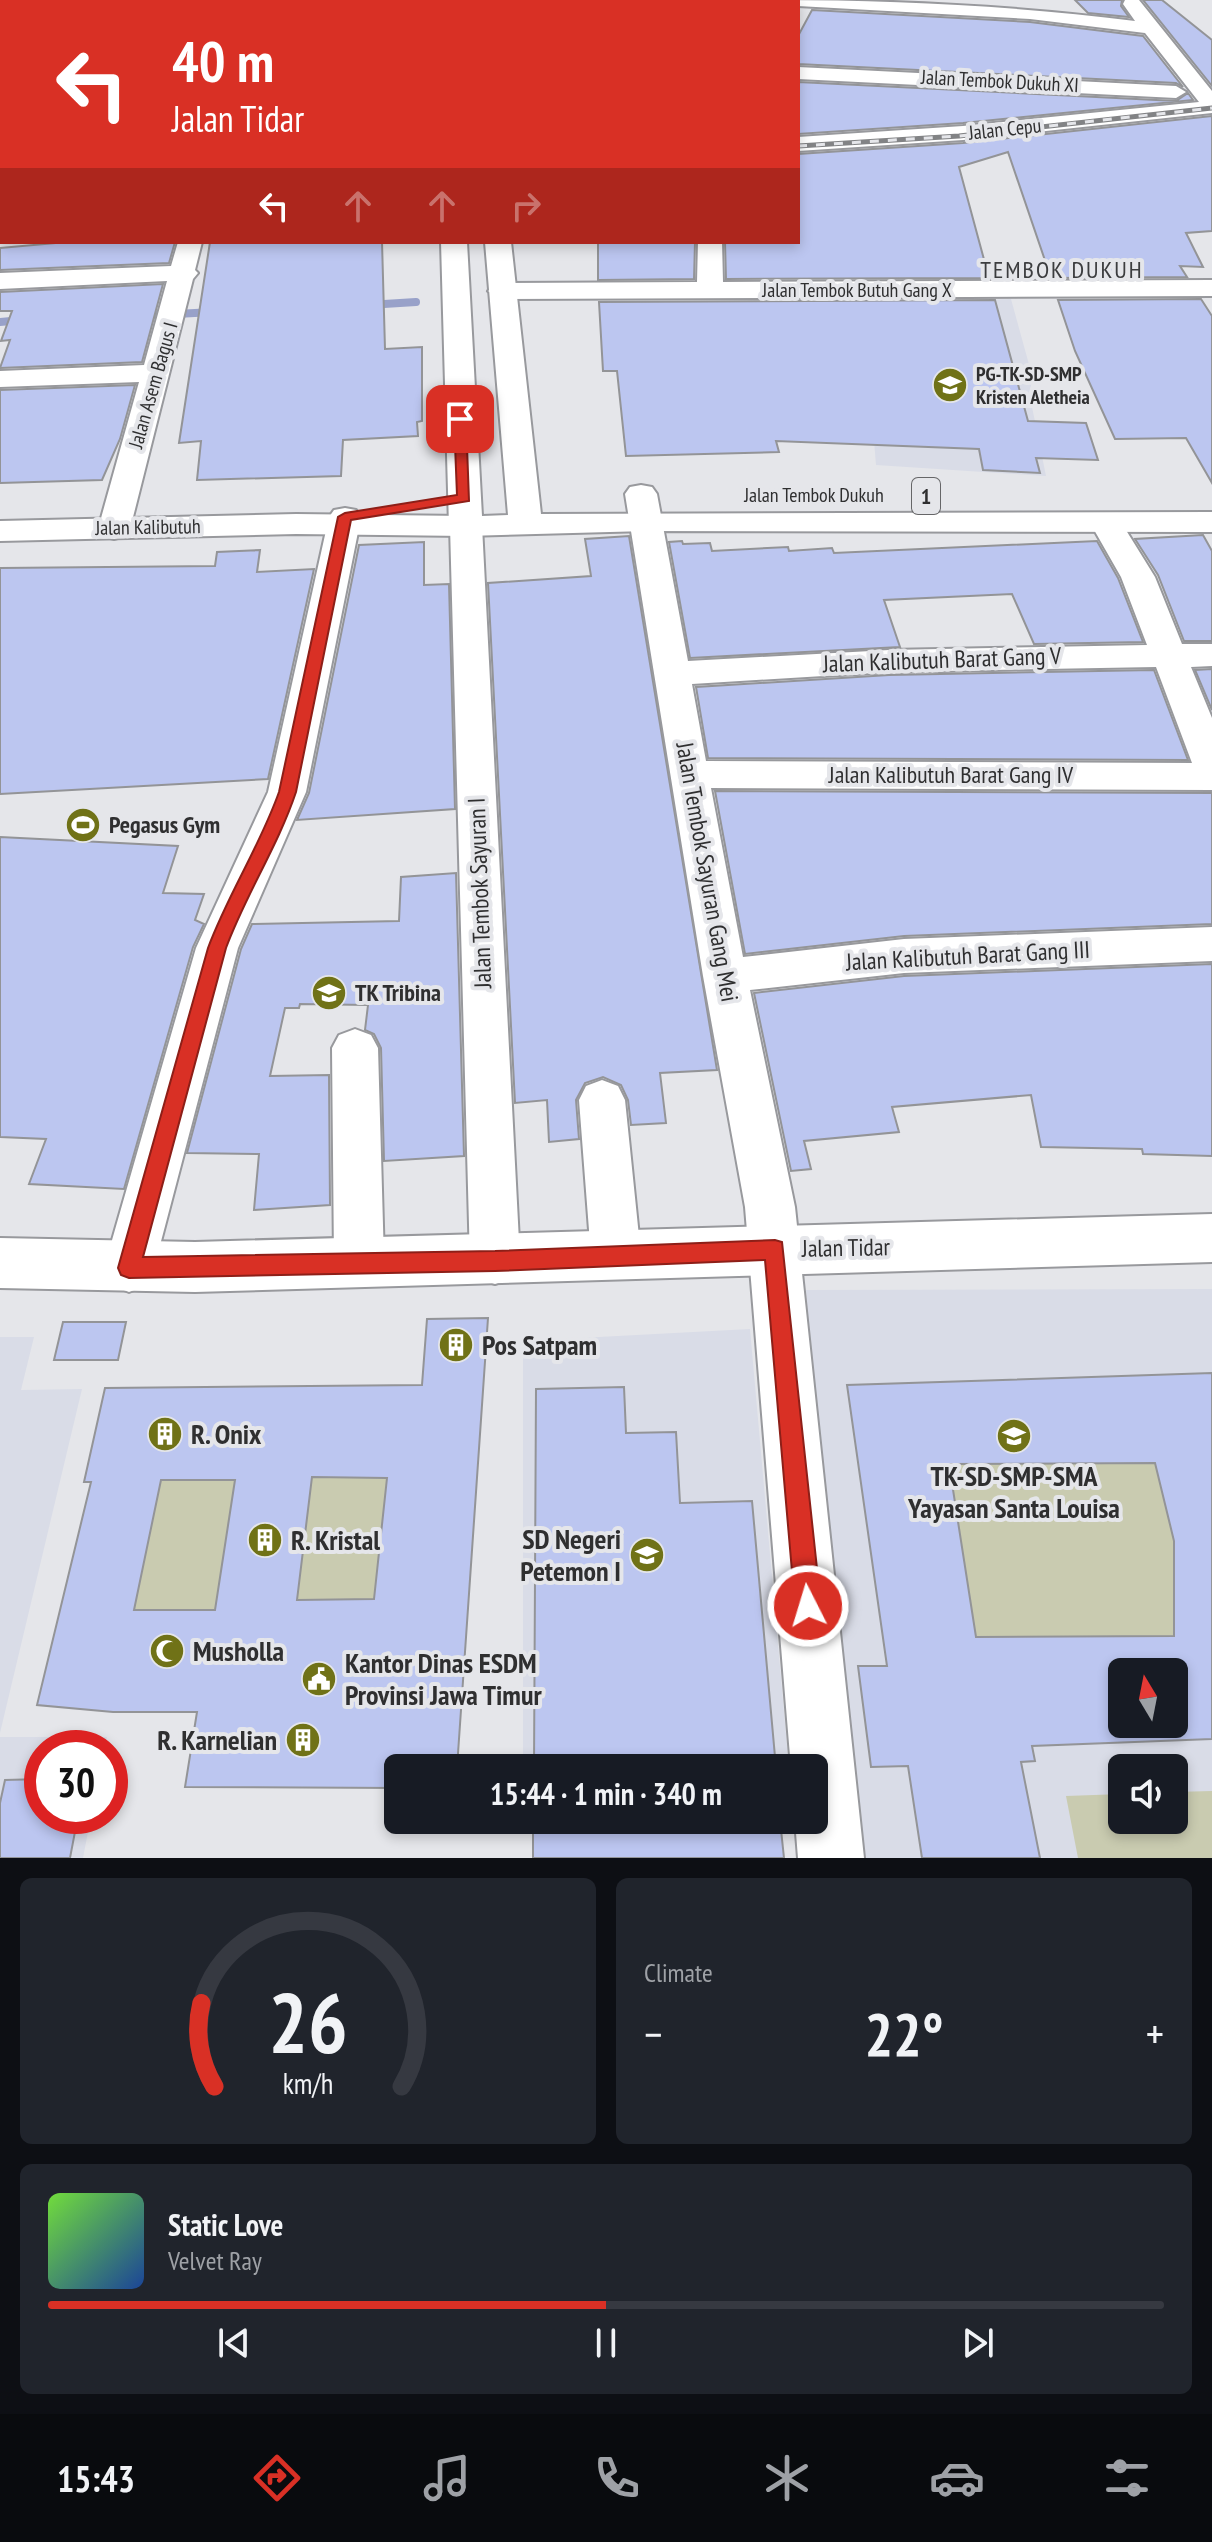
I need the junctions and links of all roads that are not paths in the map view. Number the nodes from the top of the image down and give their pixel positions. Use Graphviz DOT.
graph roads {
  1 [pos="1128,0"];
  2 [pos="800,1"];
  3 [pos="1148,28"];
  4 [pos="800,73"];
  5 [pos="1208,102"];
  6 [pos="1212,129"];
  7 [pos="800,144"];
  8 [pos="800,159"];
  9 [pos="190,244"];
  10 [pos="454,244"];
  11 [pos="498,244"];
  12 [pos="710,244"];
  13 [pos="185,273"];
  14 [pos="0,281"];
  15 [pos="1212,288"];
  16 [pos="710,290"];
  17 [pos="501,291"];
  18 [pos="154,373"];
  19 [pos="0,379"];
  20 [pos="1212,497"];
  21 [pos="644,507"];
  22 [pos="524,509"];
  23 [pos="465,512"];
  24 [pos="1105,521"];
  25 [pos="344,522"];
  26 [pos="1212,522"];
  27 [pos="114,529"];
  28 [pos="0,531"];
  29 [pos="1170,654"];
  30 [pos="1212,655"];
  31 [pos="673,673"];
  32 [pos="1212,765"];
  33 [pos="690,774"];
  34 [pos="1212,777"];
  35 [pos="1212,944"];
  36 [pos="725,976"];
  37 [pos="355,1048"];
  38 [pos="602,1100"];
  39 [pos="1212,1238"];
  40 [pos="775,1250"];
  41 [pos="616,1256"];
  42 [pos="359,1261"];
  43 [pos="495,1261"];
  44 [pos="0,1263"];
  45 [pos="129,1268"];
  46 [pos="831,1858"];
  1 -- 3 [label="street"];
  2 -- 3 [label="street"];
  3 -- 5 [label="street"];
  4 -- 5 [label="street, Jalan Tembok Dukuh XI"];
  5 -- 7 [label="street, Jalan Cepu"];
  6 -- 8 [label="street"];
  9 -- 13 [label="street, Jalan Asem Bagus I"];
  10 -- 23 [label="main road"];
  11 -- 17 [label="main road"];
  12 -- 16 [label="street"];
  13 -- 14 [label="street"];
  13 -- 18 [label="street, Jalan Asem Bagus I"];
  15 -- 16 [label="street, Jalan Tembok Butuh Gang X"];
  16 -- 17 [label="street, Jalan Tembok Butuh Gang X"];
  17 -- 22 [label="main road"];
  18 -- 19 [label="street"];
  18 -- 27 [label="street, Jalan Asem Bagus I"];
  20 -- 21 [label="main road, Jalan Tembok Dukuh / 1"];
  21 -- 22 [label="main road, Jalan Tembok Dukuh / 1"];
  21 -- 24 [label="main road, Jalan Tembok Dukuh / 1"];
  21 -- 31 [label="street, Jalan Tembok Sayuran Gang Mei"];
  22 -- 23 [label="main road, Jalan Tembok Dukuh / 1"];
  23 -- 25 [label="main road, Jalan Kalibutuh"];
  23 -- 43 [label="street, Jalan Tembok Sayuran I"];
  24 -- 26 [label="main road, Jalan Tembok Dukuh / 1"];
  24 -- 29 [label="street"];
  25 -- 27 [label="main road, Jalan Kalibutuh"];
  25 -- 45 [label="street"];
  27 -- 28 [label="main road, Jalan Kalibutuh"];
  29 -- 30 [label="street, Jalan Kalibutuh Barat Gang V"];
  29 -- 31 [label="street, Jalan Kalibutuh Barat Gang V"];
  29 -- 32 [label="street"];
  31 -- 33 [label="street, Jalan Tembok Sayuran Gang Mei"];
  33 -- 34 [label="street, Jalan Kalibutuh Barat Gang IV"];
  33 -- 36 [label="street, Jalan Tembok Sayuran Gang Mei"];
  35 -- 36 [label="street, Jalan Kalibutuh Barat Gang III"];
  36 -- 40 [label="street, Jalan Tembok Sayuran Gang Mei"];
  37 -- 42 [label="street"];
  38 -- 41 [label="street"];
  39 -- 40 [label="main road, Jalan Tidar"];
  40 -- 41 [label="main road, Jalan Tidar"];
  40 -- 46 [label="street, Jalan Tembok Sayuran Gang Mei"];
  41 -- 43 [label="main road, Jalan Tidar"];
  42 -- 43 [label="main road, Jalan Tidar"];
  42 -- 45 [label="main road, Jalan Tidar"];
  44 -- 45 [label="main road, Jalan Tidar"];
}
